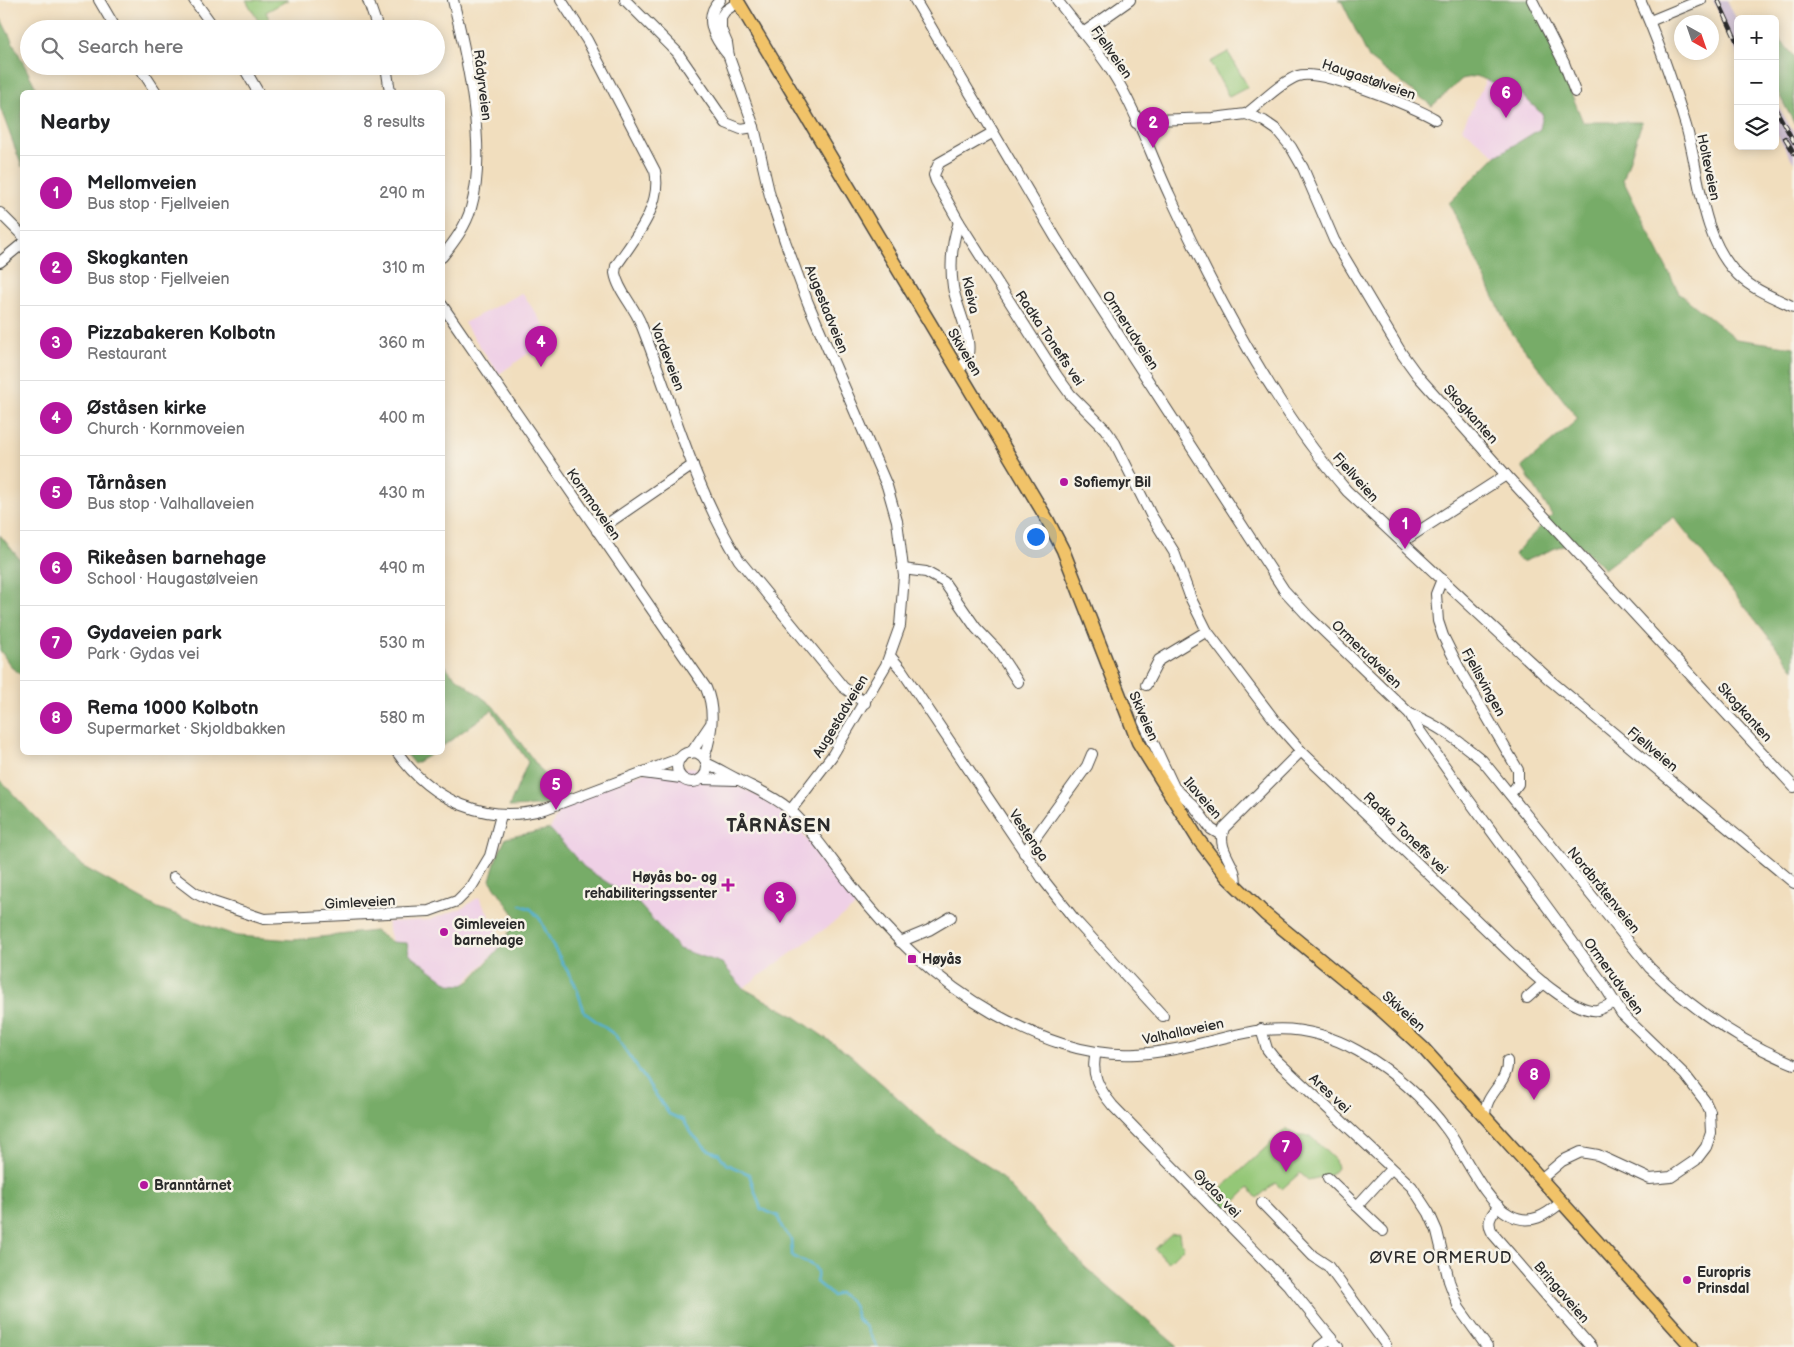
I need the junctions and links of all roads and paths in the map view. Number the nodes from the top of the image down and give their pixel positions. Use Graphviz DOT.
graph roads {
  1 [pos="99,0"];
  2 [pos="194,0"];
  3 [pos="368,0"];
  4 [pos="453,0"];
  5 [pos="561,0"];
  6 [pos="625,0"];
  7 [pos="720,0"];
  8 [pos="915,0"];
  9 [pos="1057,0"];
  10 [pos="1130,0"];
  11 [pos="1532,0"];
  12 [pos="1640,0"];
  13 [pos="1701,0"];
  14 [pos="738,1"];
  15 [pos="111,20"];
  16 [pos="208,20"];
  17 [pos="375,20"];
  18 [pos="1650,21"];
  19 [pos="1083,34"];
  20 [pos="729,57"];
  21 [pos="146,75"];
  22 [pos="248,75"];
  23 [pos="387,75"];
  24 [pos="155,90"];
  25 [pos="257,90"];
  26 [pos="390,90"];
  27 [pos="1575,92"];
  28 [pos="1246,114"];
  29 [pos="1435,119"];
  30 [pos="1136,123"];
  31 [pos="754,127"];
  32 [pos="992,133"];
  33 [pos="0,213"];
  34 [pos="959,222"];
  35 [pos="20,233"];
  36 [pos="20,246"];
  37 [pos="445,253"];
  38 [pos="0,262"];
  39 [pos="1794,307"];
  40 [pos="445,309"];
  41 [pos="958,370"];
  42 [pos="694,465"];
  43 [pos="1506,475"];
  44 [pos="597,531"];
  45 [pos="1402,542"];
  46 [pos="903,569"];
  47 [pos="1442,579"];
  48 [pos="1207,631"];
  49 [pos="890,656"];
  50 [pos="1018,682"];
  51 [pos="1146,685"];
  52 [pos="865,703"];
  53 [pos="1410,714"];
  54 [pos="711,722"];
  55 [pos="1143,722"];
  56 [pos="1301,751"];
  57 [pos="691,753"];
  58 [pos="1092,754"];
  59 [pos="398,755"];
  60 [pos="681,758"];
  61 [pos="705,760"];
  62 [pos="642,772"];
  63 [pos="681,778"];
  64 [pos="702,779"];
  65 [pos="738,780"];
  66 [pos="1794,787"];
  67 [pos="1510,793"];
  68 [pos="790,811"];
  69 [pos="501,815"];
  70 [pos="1221,835"];
  71 [pos="1024,853"];
  72 [pos="174,877"];
  73 [pos="1794,883"];
  74 [pos="1235,885"];
  75 [pos="951,917"];
  76 [pos="900,942"];
  77 [pos="1544,984"];
  78 [pos="1527,998"];
  79 [pos="1615,1002"];
  80 [pos="1163,1016"];
  81 [pos="1261,1029"];
  82 [pos="1096,1052"];
  83 [pos="1507,1061"];
  84 [pos="1794,1064"];
  85 [pos="1485,1115"];
  86 [pos="1391,1169"];
  87 [pos="1328,1178"];
  88 [pos="1541,1179"];
  89 [pos="1562,1202"];
  90 [pos="1262,1203"];
  91 [pos="1357,1206"];
  92 [pos="1499,1206"];
  93 [pos="1383,1231"];
  94 [pos="1331,1338"];
  95 [pos="1386,1346"];
  96 [pos="1319,1347"];
  97 [pos="1338,1347"];
  98 [pos="1487,1347"];
  99 [pos="1591,1347"];
  100 [pos="1692,1347"];
  1 -- 15 [label="street"];
  2 -- 16 [label="street"];
  3 -- 17 [label="street"];
  4 -- 37 [label="street, Rådyrveien"];
  5 -- 42 [label="street, Vardeveien"];
  6 -- 31 [label="street"];
  7 -- 20 [label="street, Augestadveien"];
  8 -- 32 [label="street, Ormerudveien"];
  9 -- 19 [label="street, Fjellveien"];
  10 -- 19 [label="street"];
  11 -- 27 [label="street"];
  12 -- 18 [label="street, Holteveien"];
  13 -- 18 [label="street"];
  14 -- 20 [label="street, Augestadveien"];
  14 -- 41 [label="main road, Skiveien"];
  18 -- 39 [label="street, Holteveien"];
  19 -- 30 [label="street, Fjellveien"];
  20 -- 31 [label="street, Augestadveien"];
  21 -- 24 [label="street"];
  22 -- 25 [label="street"];
  23 -- 26 [label="street"];
  28 -- 29 [label="street, Haugastølveien"];
  28 -- 30 [label="street"];
  28 -- 43 [label="street, Skogkanten"];
  30 -- 45 [label="street, Fjellveien"];
  31 -- 46 [label="street, Augestadveien"];
  32 -- 34 [label="street, Radka Toneffs vei"];
  32 -- 53 [label="street, Ormerudveien"];
  33 -- 35 [label="street"];
  34 -- 41 [label="street, Kleiva"];
  34 -- 48 [label="street, Radka Toneffs vei"];
  36 -- 38 [label="street"];
  40 -- 44 [label="street, Kornmoveien"];
  41 -- 74 [label="main road, Skiveien"];
  42 -- 44 [label="street"];
  42 -- 52 [label="street, Vardeveien"];
  43 -- 45 [label="street"];
  43 -- 66 [label="street, Skogkanten"];
  44 -- 54 [label="street, Kornmoveien"];
  45 -- 47 [label="street, Fjellveien"];
  46 -- 49 [label="street, Augestadveien"];
  46 -- 50 [label="street"];
  47 -- 67 [label="street, Fjellsvingen"];
  47 -- 73 [label="street, Fjellveien"];
  48 -- 51 [label="street"];
  48 -- 56 [label="street, Radka Toneffs vei"];
  49 -- 52 [label="street, Augestadveien"];
  49 -- 71 [label="street, Vestenga"];
  52 -- 68 [label="street, Augestadveien"];
  53 -- 67 [label="street, Nordbråtenveien"];
  53 -- 79 [label="street, Ormerudveien"];
  54 -- 57 [label="street"];
  54 -- 61 [label="street, Kornmoveien"];
  55 -- 70 [label="street, Ilaveien"];
  56 -- 70 [label="street, Ilaveien"];
  56 -- 77 [label="street, Radka Toneffs vei"];
  57 -- 60 [label="street"];
  57 -- 61 [label="street"];
  58 -- 71 [label="street"];
  59 -- 69 [label="street"];
  60 -- 62 [label="street"];
  60 -- 63 [label="street"];
  61 -- 64 [label="street"];
  61 -- 65 [label="street, Valhallaveien"];
  62 -- 63 [label="street"];
  62 -- 69 [label="street"];
  63 -- 64 [label="street"];
  64 -- 65 [label="street, Valhallaveien"];
  65 -- 68 [label="street, Valhallaveien"];
  67 -- 84 [label="street, Nordbråtenveien"];
  68 -- 76 [label="street, Valhallaveien"];
  69 -- 72 [label="street, Gimleveien"];
  70 -- 74 [label="street, Ilaveien"];
  71 -- 80 [label="street, Vestenga"];
  74 -- 85 [label="main road, Skiveien"];
  75 -- 76 [label="street"];
  76 -- 82 [label="street, Valhallaveien"];
  77 -- 78 [label="street"];
  77 -- 79 [label="street, Radka Toneffs vei"];
  79 -- 88 [label="street, Ormerudveien"];
  81 -- 82 [label="street, Valhallaveien"];
  81 -- 86 [label="street, Ares vei"];
  81 -- 92 [label="street, Valhallaveien"];
  82 -- 94 [label="street, Gydas vei"];
  83 -- 85 [label="street"];
  85 -- 88 [label="main road, Skiveien"];
  86 -- 91 [label="street"];
  86 -- 98 [label="street, Ares vei"];
  87 -- 91 [label="street"];
  88 -- 89 [label="main road, Skiveien"];
  89 -- 92 [label="street, Valhallaveien"];
  89 -- 100 [label="main road, Skiveien"];
  90 -- 95 [label="street, Gydas vei"];
  91 -- 93 [label="street"];
  92 -- 99 [label="street, Bringaveien"];
  94 -- 96 [label="street"];
  94 -- 97 [label="street, Gydas vei"];
}
